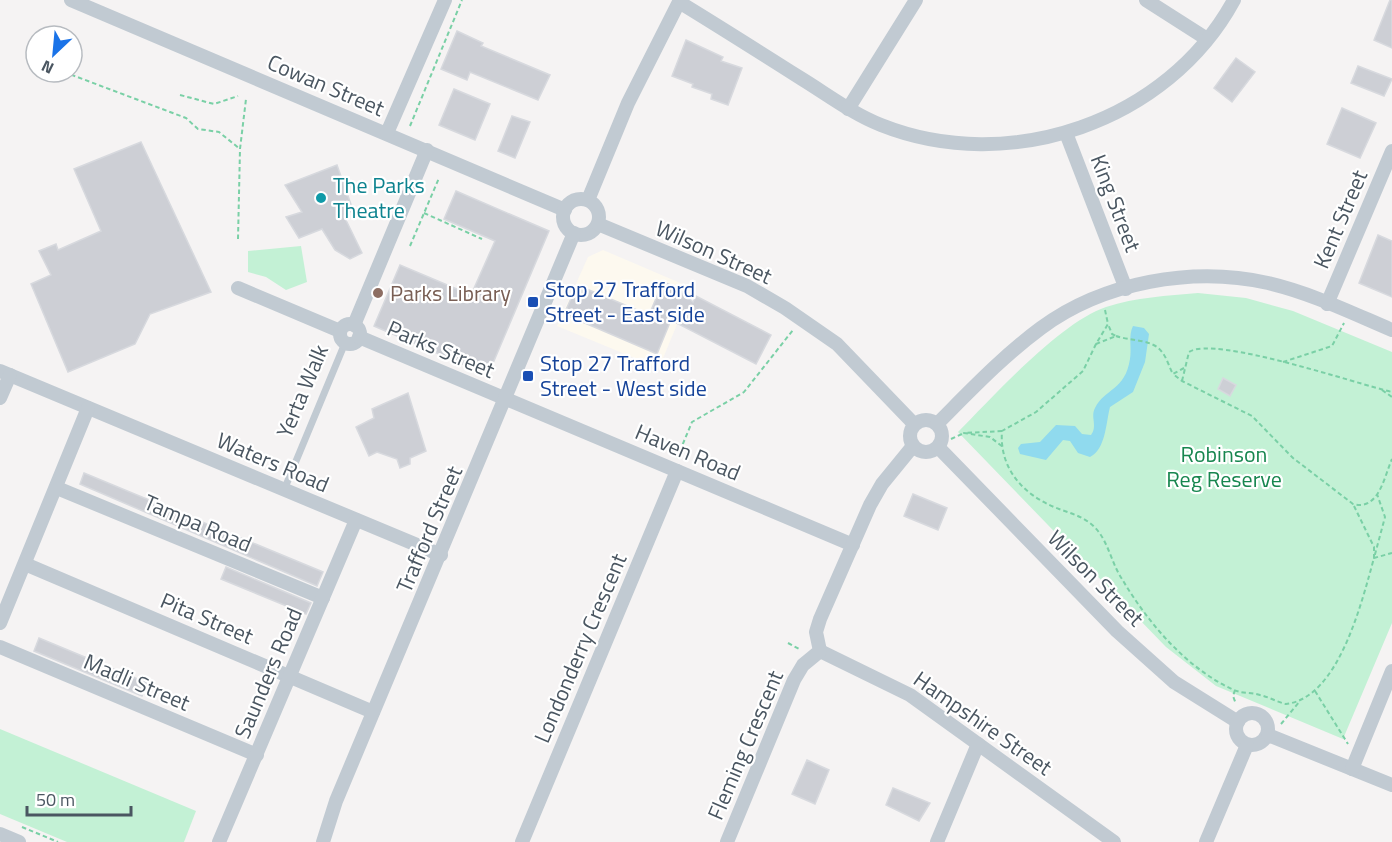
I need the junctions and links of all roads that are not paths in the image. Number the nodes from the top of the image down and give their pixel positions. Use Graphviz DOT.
graph roads {
  1 [pos="71,0"];
  2 [pos="445,0"];
  3 [pos="916,0"];
  4 [pos="1146,0"];
  5 [pos="1234,0"];
  6 [pos="680,1"];
  7 [pos="1207,39"];
  8 [pos="848,109"];
  9 [pos="1066,133"];
  10 [pos="387,134"];
  11 [pos="427,150"];
  12 [pos="1392,151"];
  13 [pos="588,200"];
  14 [pos="565,210"];
  15 [pos="598,224"];
  16 [pos="574,233"];
  17 [pos="238,288"];
  18 [pos="1126,289"];
  19 [pos="1327,304"];
  20 [pos="1392,330"];
  21 [pos="356,331"];
  22 [pos="343,337"];
  23 [pos="5,373"];
  24 [pos="0,398"];
  25 [pos="507,398"];
  26 [pos="88,408"];
  27 [pos="914,424"];
  28 [pos="937,424"];
  29 [pos="943,445"];
  30 [pos="913,446"];
  31 [pos="675,470"];
  32 [pos="57,488"];
  33 [pos="284,490"];
  34 [pos="356,520"];
  35 [pos="853,545"];
  36 [pos="441,555"];
  37 [pos="25,564"];
  38 [pos="322,598"];
  39 [pos="0,623"];
  40 [pos="0,647"];
  41 [pos="820,651"];
  42 [pos="1392,671"];
  43 [pos="290,676"];
  44 [pos="373,712"];
  45 [pos="1238,716"];
  46 [pos="1273,731"];
  47 [pos="978,744"];
  48 [pos="1247,745"];
  49 [pos="257,755"];
  50 [pos="1352,769"];
  51 [pos="1392,785"];
  52 [pos="0,834"];
  53 [pos="19,842"];
  54 [pos="219,842"];
  55 [pos="323,842"];
  56 [pos="522,842"];
  57 [pos="727,842"];
  58 [pos="937,842"];
  59 [pos="1114,842"];
  60 [pos="1206,842"];
  1 -- 10 [label="street, Cowan Street"];
  2 -- 10 [label="street"];
  3 -- 8 [label="street"];
  4 -- 7 [label="street"];
  5 -- 7 [label="street"];
  6 -- 8 [label="street"];
  6 -- 13 [label="street"];
  7 -- 9 [label="street"];
  8 -- 9 [label="street"];
  9 -- 18 [label="street, King Street"];
  10 -- 11 [label="street, Cowan Street"];
  11 -- 14 [label="street, Cowan Street"];
  11 -- 21 [label="street, Yerta Walk"];
  12 -- 19 [label="street, Kent Street"];
  13 -- 14 [label="street"];
  13 -- 15 [label="street"];
  14 -- 16 [label="street"];
  15 -- 16 [label="street"];
  15 -- 27 [label="street, Wilson Street"];
  16 -- 25 [label="street, Trafford Street"];
  17 -- 22 [label="street"];
  18 -- 19 [label="street"];
  18 -- 28 [label="street"];
  19 -- 20 [label="street"];
  21 -- 22 [label="street"];
  21 -- 25 [label="street, Parks Street"];
  22 -- 33 [label="lane, Yerta Walk"];
  23 -- 24 [label="street"];
  23 -- 26 [label="street, Waters Road"];
  25 -- 31 [label="street, Haven Road"];
  25 -- 36 [label="street, Trafford Street"];
  26 -- 32 [label="street"];
  26 -- 33 [label="street, Waters Road"];
  27 -- 28 [label="street"];
  27 -- 30 [label="street"];
  28 -- 29 [label="street"];
  29 -- 30 [label="street"];
  29 -- 45 [label="street, Wilson Street"];
  30 -- 35 [label="street"];
  31 -- 35 [label="street, Haven Road"];
  31 -- 56 [label="street, Londonderry Crescent"];
  32 -- 37 [label="street"];
  32 -- 38 [label="street, Tampa Road"];
  33 -- 34 [label="street, Waters Road"];
  34 -- 36 [label="street, Waters Road"];
  34 -- 38 [label="street, Saunders Road"];
  35 -- 41 [label="street"];
  36 -- 44 [label="street, Trafford Street"];
  37 -- 39 [label="street"];
  37 -- 43 [label="street, Pita Street"];
  38 -- 43 [label="street, Saunders Road"];
  40 -- 49 [label="street, Madli Street"];
  41 -- 47 [label="street, Hampshire Street"];
  41 -- 57 [label="street, Fleming Crescent"];
  42 -- 50 [label="street"];
  43 -- 44 [label="street, Pita Street"];
  43 -- 49 [label="street, Saunders Road"];
  44 -- 55 [label="street, Trafford Street"];
  45 -- 46 [label="street"];
  45 -- 48 [label="street"];
  46 -- 48 [label="street"];
  46 -- 50 [label="street"];
  47 -- 58 [label="street"];
  47 -- 59 [label="street, Hampshire Street"];
  48 -- 60 [label="street"];
  49 -- 54 [label="street, Saunders Road"];
  50 -- 51 [label="street"];
  52 -- 53 [label="street"];
}
